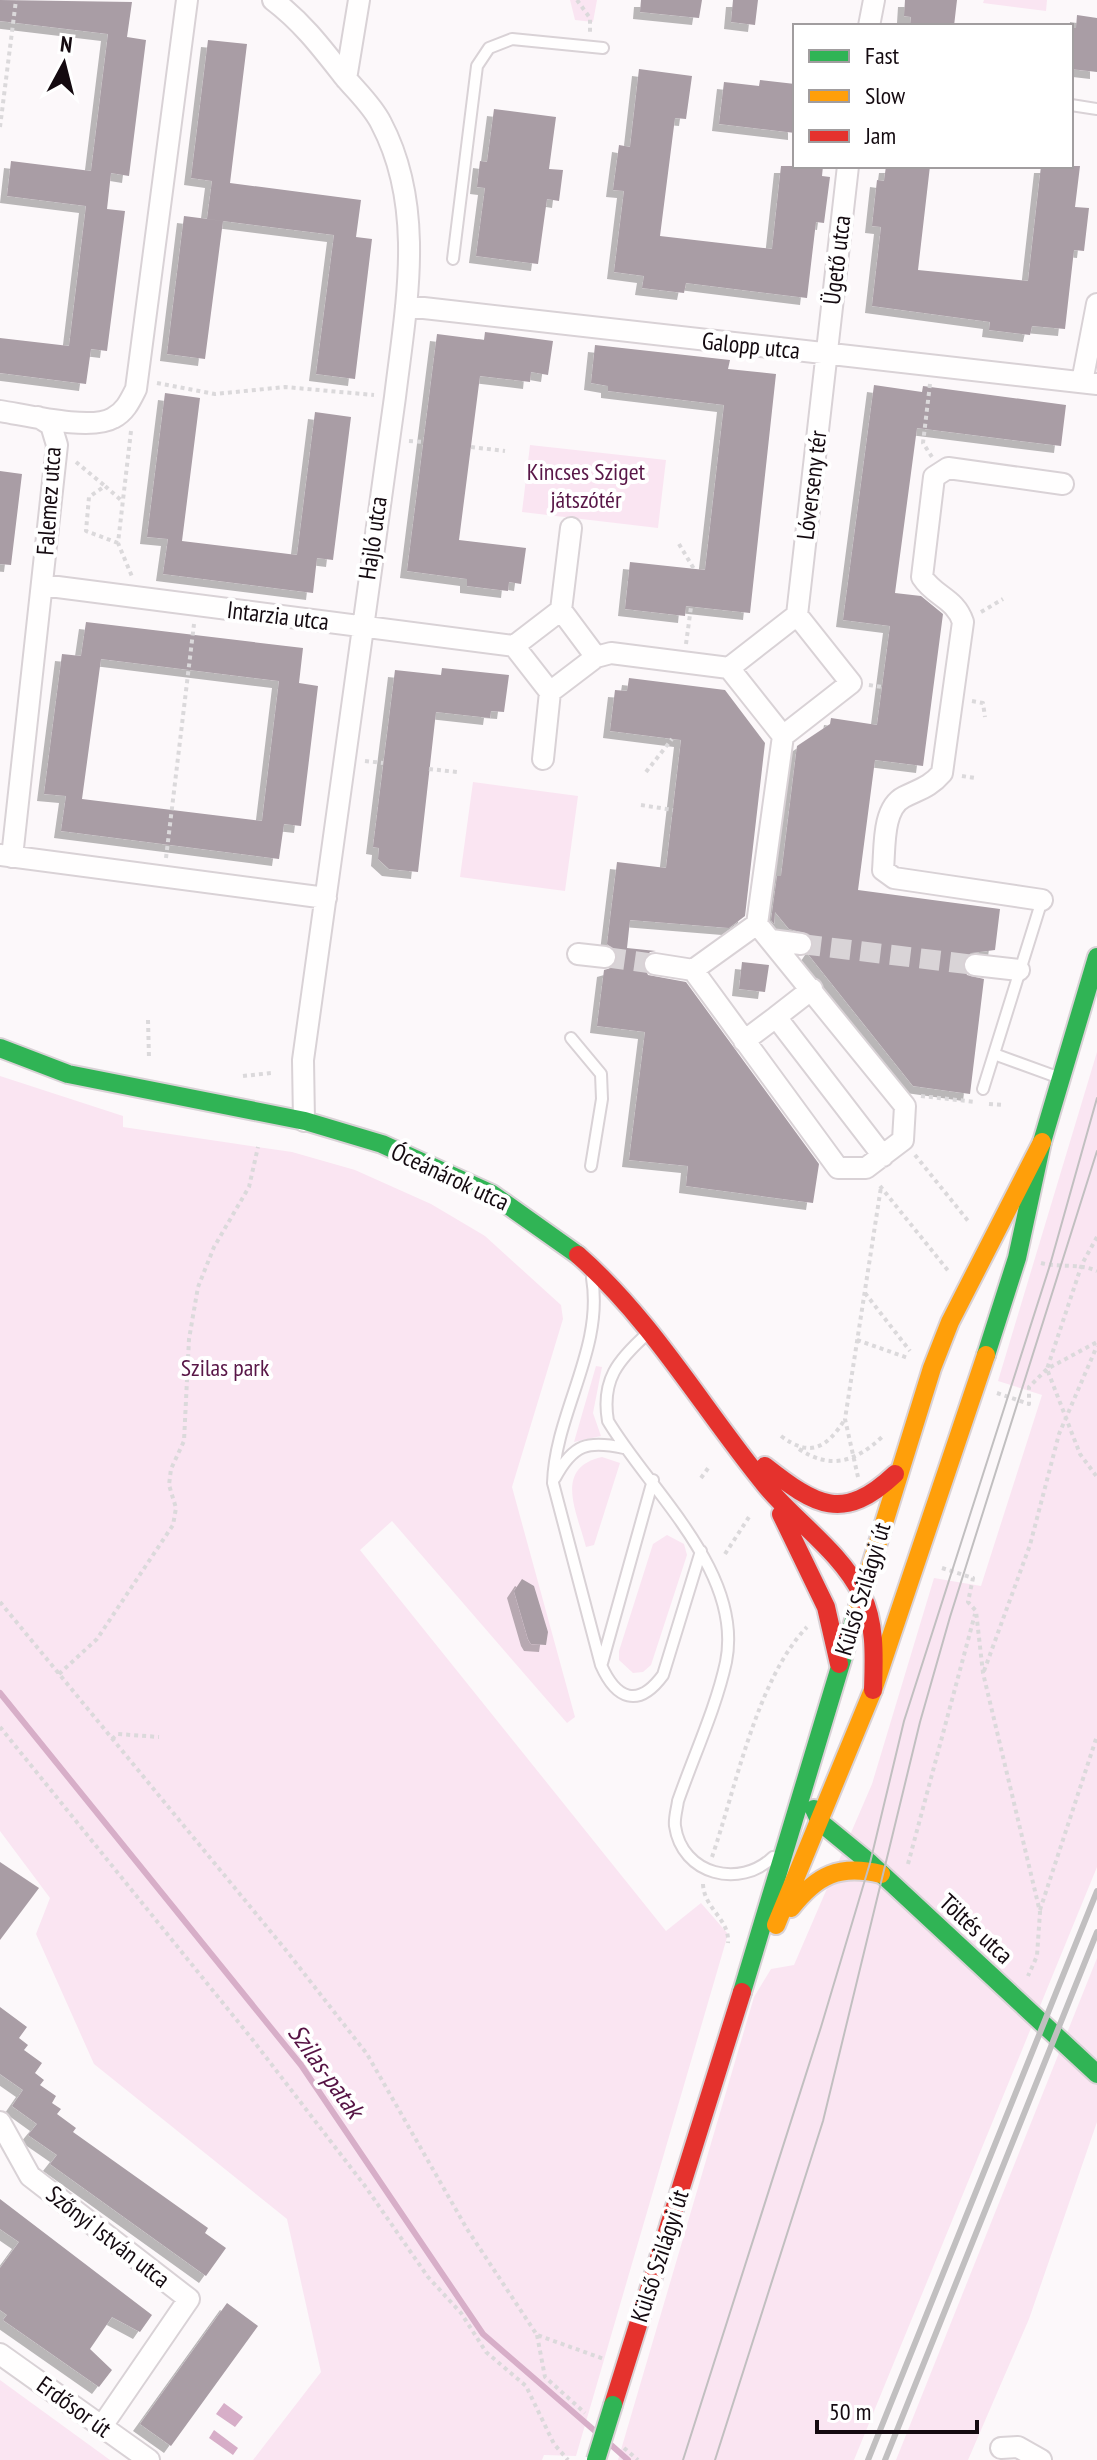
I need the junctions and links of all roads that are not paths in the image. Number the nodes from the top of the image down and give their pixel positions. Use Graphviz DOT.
graph roads {
  1 [pos="187,0"];
  2 [pos="273,0"];
  3 [pos="359,0"];
  4 [pos="874,0"];
  5 [pos="869,24"];
  6 [pos="603,48"];
  7 [pos="346,79"];
  8 [pos="1073,105"];
  9 [pos="1097,109"];
  10 [pos="848,168"];
  11 [pos="453,259"];
  12 [pos="1097,304"];
  13 [pos="406,306"];
  14 [pos="827,355"];
  15 [pos="1089,383"];
  16 [pos="0,411"];
  17 [pos="38,417"];
  18 [pos="1063,484"];
  19 [pos="571,528"];
  20 [pos="42,585"];
  21 [pos="561,610"];
  22 [pos="797,615"];
  23 [pos="360,627"];
  24 [pos="514,646"];
  25 [pos="596,657"];
  26 [pos="729,668"];
  27 [pos="550,692"];
  28 [pos="783,736"];
  29 [pos="543,759"];
  30 [pos="6,856"];
  31 [pos="326,898"];
  32 [pos="1042,900"];
  33 [pos="757,924"];
  34 [pos="771,940"];
  35 [pos="801,944"];
  36 [pos="578,954"];
  37 [pos="605,957"];
  38 [pos="1097,957"];
  39 [pos="655,964"];
  40 [pos="975,965"];
  41 [pos="693,970"];
  42 [pos="1019,970"];
  43 [pos="812,989"];
  44 [pos="776,1017"];
  45 [pos="571,1038"];
  46 [pos="744,1041"];
  47 [pos="0,1048"];
  48 [pos="994,1054"];
  49 [pos="1061,1078"];
  50 [pos="983,1089"];
  51 [pos="304,1121"];
  52 [pos="1042,1142"];
  53 [pos="874,1162"];
  54 [pos="591,1166"];
  55 [pos="591,1266"];
  56 [pos="648,1332"];
  57 [pos="734,1441"];
  58 [pos="624,1448"];
  59 [pos="899,1470"];
  60 [pos="653,1480"];
  61 [pos="553,1483"];
  62 [pos="768,1488"];
  63 [pos="701,1551"];
  64 [pos="925,1563"];
  65 [pos="864,1586"];
  66 [pos="601,1665"];
  67 [pos="840,1667"];
  68 [pos="873,1690"];
  69 [pos="811,1760"];
  70 [pos="834,1785"];
  71 [pos="820,1822"];
  72 [pos="783,1847"];
  73 [pos="876,1868"];
  74 [pos="772,1935"];
  75 [pos="725,2052"];
  76 [pos="1097,2074"];
  77 [pos="0,2122"];
  78 [pos="0,2354"];
  79 [pos="102,2426"];
  80 [pos="1001,2448"];
  81 [pos="149,2460"];
  82 [pos="596,2460"];
  83 [pos="1041,2460"];
  1 -- 17 [label="street, Falemez utca"];
  2 -- 7 [label="street, Hajló utca"];
  3 -- 7 [label="street"];
  4 -- 5 [label="street"];
  6 -- 11 [label="lane"];
  7 -- 13 [label="street, Hajló utca"];
  8 -- 9 [label="lane"];
  10 -- 14 [label="street, Ügető utca"];
  12 -- 15 [label="street"];
  13 -- 14 [label="street, Galopp utca"];
  13 -- 23 [label="street, Hajló utca"];
  14 -- 15 [label="street, Galopp utca"];
  14 -- 22 [label="street, Lóverseny tér"];
  16 -- 17 [label="street"];
  17 -- 20 [label="street, Falemez utca"];
  18 -- 32 [label="street"];
  19 -- 21 [label="street"];
  20 -- 23 [label="street, Intarzia utca"];
  20 -- 30 [label="street, Falemez utca"];
  21 -- 24 [label="street"];
  21 -- 25 [label="street"];
  22 -- 26 [label="street"];
  22 -- 28 [label="street"];
  23 -- 24 [label="street, Intarzia utca"];
  23 -- 31 [label="street, Hajló utca"];
  24 -- 27 [label="street"];
  25 -- 26 [label="street"];
  25 -- 27 [label="street"];
  26 -- 28 [label="street"];
  27 -- 29 [label="street"];
  28 -- 33 [label="street"];
  30 -- 31 [label="street"];
  31 -- 51 [label="street, Hajló utca"];
  32 -- 42 [label="lane"];
  33 -- 34 [label="street"];
  33 -- 41 [label="street"];
  34 -- 35 [label="street"];
  34 -- 43 [label="street"];
  36 -- 37 [label="street"];
  38 -- 49 [label="street, Külső Szilágyi út"];
  39 -- 41 [label="street"];
  40 -- 42 [label="street"];
  41 -- 46 [label="street"];
  42 -- 48 [label="lane"];
  43 -- 44 [label="street"];
  43 -- 53 [label="street"];
  44 -- 46 [label="street"];
  44 -- 53 [label="street"];
  45 -- 54 [label="lane"];
  46 -- 53 [label="street"];
  47 -- 51 [label="street, Óceánárok utca"];
  48 -- 49 [label="lane"];
  48 -- 50 [label="lane"];
  49 -- 52 [label="street, Külső Szilágyi út"];
  51 -- 55 [label="street, Óceánárok utca"];
  52 -- 59 [label="street, Külső Szilágyi út"];
  52 -- 64 [label="street, Külső Szilágyi út"];
  55 -- 56 [label="street, Óceánárok utca"];
  55 -- 61 [label="lane"];
  56 -- 57 [label="street, Óceánárok utca"];
  56 -- 58 [label="lane"];
  57 -- 59 [label="street"];
  57 -- 62 [label="street, Óceánárok utca"];
  58 -- 60 [label="lane"];
  58 -- 61 [label="lane"];
  59 -- 65 [label="street, Külső Szilágyi út"];
  60 -- 63 [label="lane"];
  60 -- 66 [label="lane"];
  61 -- 66 [label="lane"];
  62 -- 65 [label="street, Óceánárok utca"];
  62 -- 67 [label="street"];
  63 -- 66 [label="lane"];
  63 -- 72 [label="lane"];
  64 -- 65 [label="street"];
  64 -- 68 [label="street, Külső Szilágyi út"];
  65 -- 67 [label="street, Külső Szilágyi út"];
  65 -- 68 [label="street"];
  67 -- 69 [label="street, Külső Szilágyi út"];
  68 -- 70 [label="street, Külső Szilágyi út"];
  69 -- 71 [label="street"];
  69 -- 72 [label="street, Külső Szilágyi út"];
  70 -- 71 [label="street, Külső Szilágyi út"];
  70 -- 73 [label="street"];
  71 -- 73 [label="street, Töltés utca"];
  71 -- 74 [label="street, Külső Szilágyi út"];
  72 -- 75 [label="street, Külső Szilágyi út"];
  73 -- 74 [label="street"];
  73 -- 76 [label="street, Töltés utca"];
  74 -- 75 [label="street, Külső Szilágyi út"];
  75 -- 82 [label="street, Külső Szilágyi út, bridge"];
  77 -- 79 [label="street, Szőnyi István utca"];
  78 -- 79 [label="street, Erdősor út"];
  79 -- 81 [label="street, Erdősor út"];
  80 -- 83 [label="street"];
}
